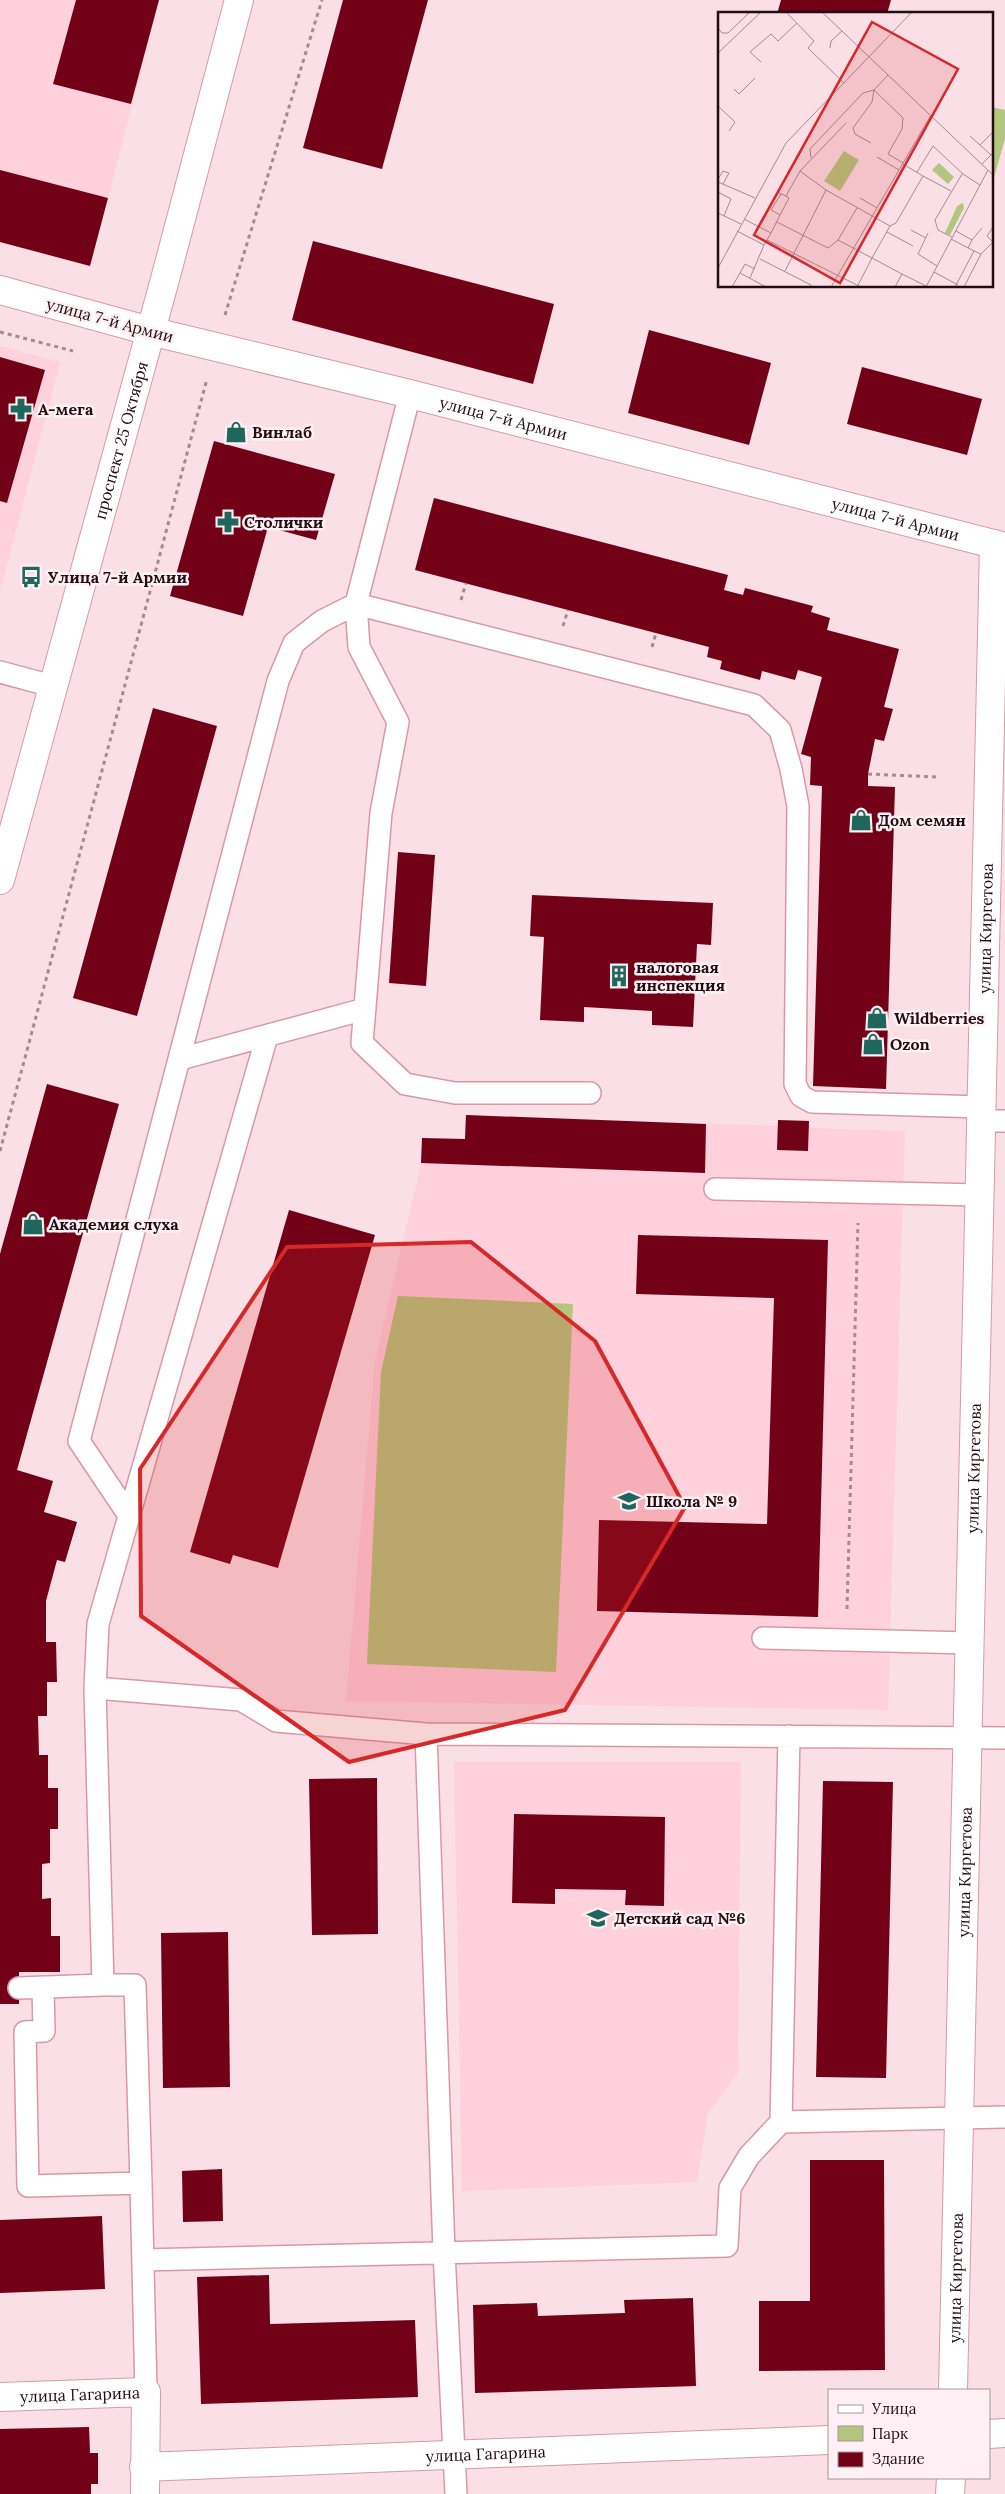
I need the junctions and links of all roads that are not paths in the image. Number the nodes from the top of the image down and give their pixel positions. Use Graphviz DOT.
graph roads {
  1 [pos="238,0"];
  2 [pos="0,290"];
  3 [pos="150,331"];
  4 [pos="410,394"];
  5 [pos="999,546"];
  6 [pos="356,604"];
  7 [pos="0,672"];
  8 [pos="52,686"];
  9 [pos="0,880"];
  10 [pos="365,1009"];
  11 [pos="267,1036"];
  12 [pos="180,1059"];
  13 [pos="590,1093"];
  14 [pos="989,1116"];
  15 [pos="715,1188"];
  16 [pos="979,1195"];
  17 [pos="130,1517"];
  18 [pos="764,1638"];
  19 [pos="970,1643"];
  20 [pos="95,1688"];
  21 [pos="426,1734"];
  22 [pos="789,1736"];
  23 [pos="968,1737"];
  24 [pos="1005,1738"];
  25 [pos="103,1985"];
  26 [pos="43,1987"];
  27 [pos="19,1988"];
  28 [pos="1005,2117"];
  29 [pos="959,2118"];
  30 [pos="781,2122"];
  31 [pos="141,2183"];
  32 [pos="444,2252"];
  33 [pos="143,2260"];
  34 [pos="953,2389"];
  35 [pos="146,2392"];
  36 [pos="0,2397"];
  37 [pos="1005,2433"];
  38 [pos="990,2434"];
  39 [pos="828,2440"];
  40 [pos="456,2455"];
  41 [pos="144,2467"];
  42 [pos="951,2479"];
  43 [pos="145,2494"];
  44 [pos="456,2494"];
  45 [pos="950,2494"];
  1 -- 3 [label="street, проспект 25 Октября"];
  2 -- 3 [label="street, улица 7-й Армии"];
  3 -- 4 [label="street, улица 7-й Армии"];
  3 -- 8 [label="street, проспект 25 Октября"];
  4 -- 5 [label="street, улица 7-й Армии"];
  4 -- 6 [label="lane"];
  5 -- 14 [label="street, улица Киргетова"];
  6 -- 10 [label="lane"];
  6 -- 12 [label="lane"];
  6 -- 14 [label="lane"];
  7 -- 8 [label="lane"];
  8 -- 9 [label="street, проспект 25 Октября"];
  10 -- 11 [label="lane"];
  10 -- 13 [label="lane"];
  11 -- 12 [label="lane"];
  11 -- 17 [label="lane"];
  12 -- 17 [label="lane"];
  14 -- 16 [label="street, улица Киргетова"];
  15 -- 16 [label="lane"];
  16 -- 19 [label="street, улица Киргетова"];
  17 -- 20 [label="lane"];
  18 -- 19 [label="lane"];
  19 -- 23 [label="street, улица Киргетова"];
  20 -- 21 [label="lane"];
  20 -- 25 [label="lane"];
  21 -- 22 [label="lane"];
  21 -- 32 [label="lane"];
  22 -- 23 [label="lane"];
  22 -- 30 [label="lane"];
  23 -- 24 [label="lane"];
  23 -- 29 [label="street, улица Киргетова"];
  25 -- 26 [label="lane"];
  25 -- 31 [label="lane"];
  26 -- 27 [label="lane"];
  26 -- 31 [label="lane"];
  28 -- 29 [label="lane"];
  29 -- 30 [label="lane"];
  29 -- 34 [label="street, улица Киргетова"];
  30 -- 32 [label="lane"];
  31 -- 33 [label="lane"];
  32 -- 33 [label="lane"];
  32 -- 40 [label="lane"];
  33 -- 35 [label="lane"];
  35 -- 36 [label="street, улица Гагарина"];
  35 -- 41 [label="street, улица Гагарина"];
  37 -- 38 [label="street"];
  39 -- 40 [label="street, улица Гагарина"];
  40 -- 41 [label="street, улица Гагарина"];
  40 -- 44 [label="lane"];
  41 -- 43 [label="street, улица Гагарина"];
  42 -- 45 [label="street"];
}
